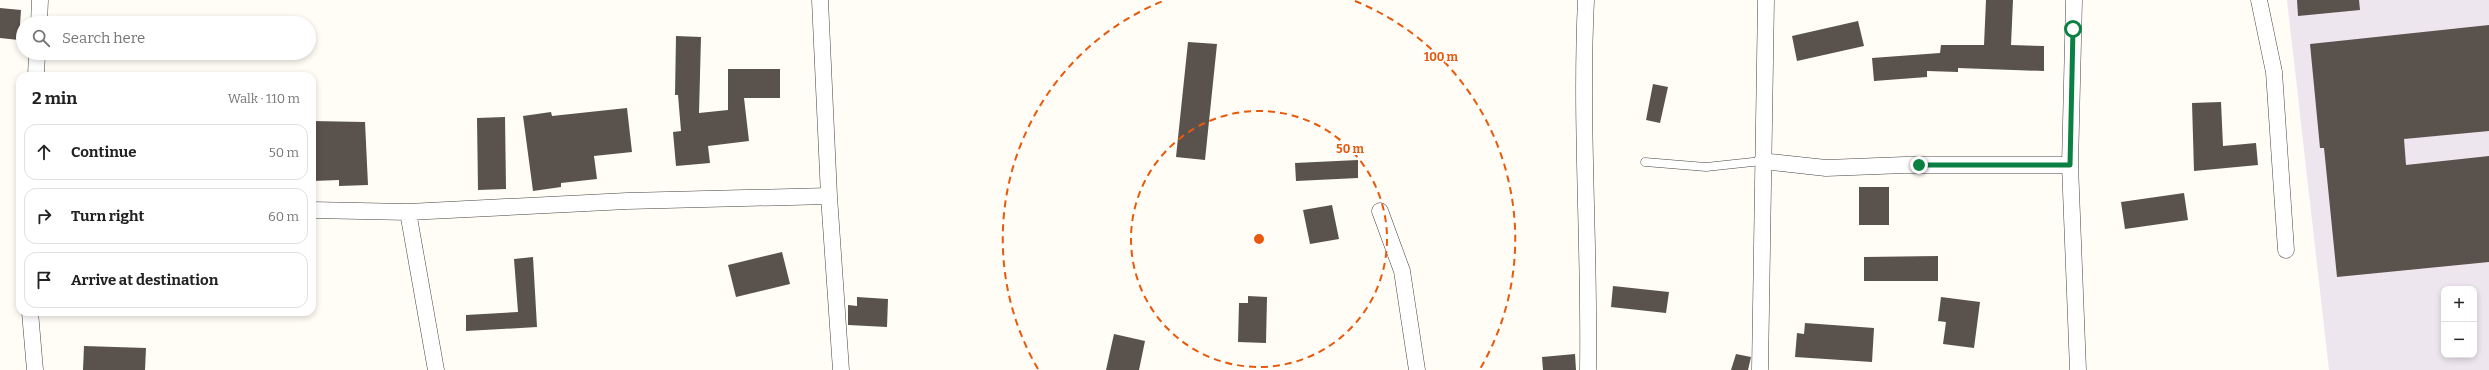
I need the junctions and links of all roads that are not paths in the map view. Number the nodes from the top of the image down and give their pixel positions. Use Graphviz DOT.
graph roads {
  1 [pos="40,0"];
  2 [pos="820,0"];
  3 [pos="1586,0"];
  4 [pos="1766,0"];
  5 [pos="2074,0"];
  6 [pos="2259,0"];
  7 [pos="39,16"];
  8 [pos="37,60"];
  9 [pos="36,72"];
  10 [pos="1762,160"];
  11 [pos="1645,162"];
  12 [pos="2070,165"];
  13 [pos="829,196"];
  14 [pos="316,210"];
  15 [pos="1380,211"];
  16 [pos="408,212"];
  17 [pos="2286,250"];
  18 [pos="30,316"];
  19 [pos="35,370"];
  20 [pos="436,370"];
  21 [pos="840,370"];
  22 [pos="1417,370"];
  23 [pos="1588,370"];
  24 [pos="1760,370"];
  25 [pos="2078,370"];
  1 -- 7 [label="street"];
  2 -- 13 [label="street"];
  3 -- 23 [label="street"];
  4 -- 10 [label="street"];
  5 -- 12 [label="street"];
  6 -- 17 [label="street"];
  8 -- 9 [label="street"];
  10 -- 11 [label="lane"];
  10 -- 12 [label="street"];
  10 -- 24 [label="street"];
  12 -- 25 [label="street"];
  13 -- 16 [label="street"];
  13 -- 21 [label="street"];
  14 -- 16 [label="street"];
  15 -- 22 [label="street"];
  16 -- 20 [label="street"];
  18 -- 19 [label="street"];
}
